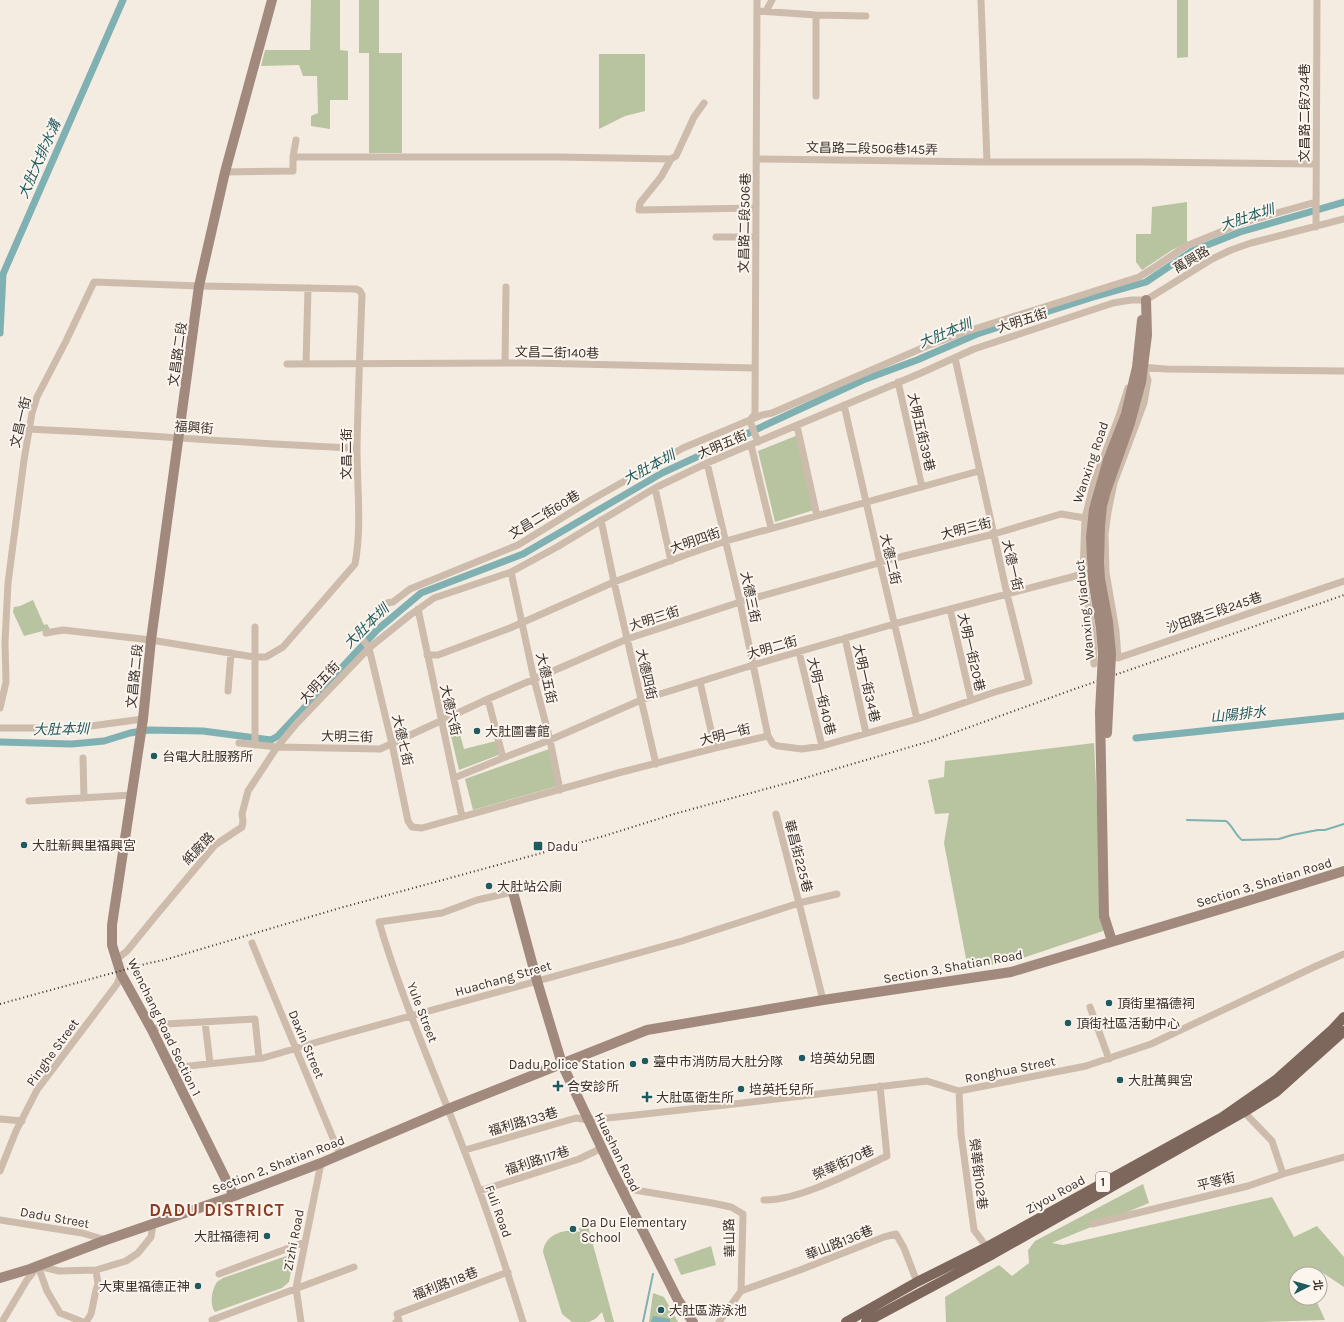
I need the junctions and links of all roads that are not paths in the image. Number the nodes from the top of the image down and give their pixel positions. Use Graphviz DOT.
graph roads {
  1 [pos="272,0"];
  2 [pos="757,0"];
  3 [pos="772,0"];
  4 [pos="980,0"];
  5 [pos="1317,0"];
  6 [pos="757,11"];
  7 [pos="766,11"];
  8 [pos="816,15"];
  9 [pos="866,16"];
  10 [pos="816,96"];
  11 [pos="704,103"];
  12 [pos="296,140"];
  13 [pos="294,157"];
  14 [pos="671,159"];
  15 [pos="757,159"];
  16 [pos="987,162"];
  17 [pos="1316,164"];
  18 [pos="225,172"];
  19 [pos="1316,202"];
  20 [pos="756,208"];
  21 [pos="1344,219"];
  22 [pos="1316,227"];
  23 [pos="716,237"];
  24 [pos="756,237"];
  25 [pos="199,286"];
  26 [pos="506,287"];
  27 [pos="308,288"];
  28 [pos="1146,300"];
  29 [pos="954,358"];
  30 [pos="505,362"];
  31 [pos="287,364"];
  32 [pos="306,364"];
  33 [pos="360,364"];
  34 [pos="1140,367"];
  35 [pos="754,368"];
  36 [pos="1344,371"];
  37 [pos="1138,381"];
  38 [pos="898,382"];
  39 [pos="844,405"];
  40 [pos="750,421"];
  41 [pos="796,426"];
  42 [pos="29,429"];
  43 [pos="179,438"];
  44 [pos="755,444"];
  45 [pos="357,448"];
  46 [pos="707,463"];
  47 [pos="979,471"];
  48 [pos="922,487"];
  49 [pos="655,488"];
  50 [pos="866,503"];
  51 [pos="817,516"];
  52 [pos="1085,518"];
  53 [pos="601,520"];
  54 [pos="771,528"];
  55 [pos="994,534"];
  56 [pos="726,541"];
  57 [pos="671,561"];
  58 [pos="880,563"];
  59 [pos="511,572"];
  60 [pos="1106,572"];
  61 [pos="1083,574"];
  62 [pos="1344,581"];
  63 [pos="614,582"];
  64 [pos="1007,594"];
  65 [pos="740,602"];
  66 [pos="418,609"];
  67 [pos="950,609"];
  68 [pos="522,622"];
  69 [pos="894,624"];
  70 [pos="255,627"];
  71 [pos="1116,631"];
  72 [pos="46,633"];
  73 [pos="1093,634"];
  74 [pos="845,638"];
  75 [pos="150,640"];
  76 [pos="627,640"];
  77 [pos="369,648"];
  78 [pos="799,652"];
  79 [pos="231,653"];
  80 [pos="427,655"];
  81 [pos="254,657"];
  82 [pos="1094,664"];
  83 [pos="753,665"];
  84 [pos="534,679"];
  85 [pos="700,682"];
  86 [pos="1029,682"];
  87 [pos="228,691"];
  88 [pos="488,699"];
  89 [pos="641,700"];
  90 [pos="971,700"];
  91 [pos="0,708"];
  92 [pos="143,719"];
  93 [pos="917,719"];
  94 [pos="442,720"];
  95 [pos="0,728"];
  96 [pos="866,733"];
  97 [pos="768,736"];
  98 [pos="550,740"];
  99 [pos="239,743"];
  100 [pos="392,744"];
  101 [pos="255,745"];
  102 [pos="822,746"];
  103 [pos="277,747"];
  104 [pos="715,748"];
  105 [pos="83,758"];
  106 [pos="503,758"];
  107 [pos="656,764"];
  108 [pos="454,778"];
  109 [pos="560,790"];
  110 [pos="132,795"];
  111 [pos="84,798"];
  112 [pos="29,801"];
  113 [pos="776,814"];
  114 [pos="462,817"];
  115 [pos="422,828"];
  116 [pos="1344,871"];
  117 [pos="513,892"];
  118 [pos="837,894"];
  119 [pos="799,903"];
  120 [pos="1112,941"];
  121 [pos="252,943"];
  122 [pos="1344,954"];
  123 [pos="117,959"];
  124 [pos="121,974"];
  125 [pos="537,981"];
  126 [pos="823,1000"];
  127 [pos="1090,1007"];
  128 [pos="412,1016"];
  129 [pos="1344,1017"];
  130 [pos="205,1022"];
  131 [pos="152,1030"];
  132 [pos="1344,1031"];
  133 [pos="1325,1043"];
  134 [pos="296,1048"];
  135 [pos="259,1058"];
  136 [pos="1109,1059"];
  137 [pos="210,1063"];
  138 [pos="562,1064"];
  139 [pos="171,1068"];
  140 [pos="880,1086"];
  141 [pos="959,1091"];
  142 [pos="448,1109"];
  143 [pos="1244,1112"];
  144 [pos="0,1119"];
  145 [pos="588,1120"];
  146 [pos="22,1121"];
  147 [pos="602,1148"];
  148 [pos="464,1150"];
  149 [pos="340,1155"];
  150 [pos="1344,1158"];
  151 [pos="321,1163"];
  152 [pos="0,1171"];
  153 [pos="1283,1174"];
  154 [pos="628,1188"];
  155 [pos="479,1191"];
  156 [pos="234,1196"];
  157 [pos="764,1200"];
  158 [pos="0,1220"];
  159 [pos="153,1224"];
  160 [pos="1092,1224"];
  161 [pos="106,1240"];
  162 [pos="305,1242"];
  163 [pos="990,1251"];
  164 [pos="38,1266"];
  165 [pos="354,1267"];
  166 [pos="96,1270"];
  167 [pos="508,1272"];
  168 [pos="220,1274"];
  169 [pos="0,1278"];
  170 [pos="917,1282"];
  171 [pos="296,1288"];
  172 [pos="741,1291"];
  173 [pos="212,1320"];
  174 [pos="397,1321"];
  175 [pos="2,1322"];
  176 [pos="85,1322"];
  177 [pos="301,1322"];
  178 [pos="524,1322"];
  179 [pos="693,1322"];
  180 [pos="719,1322"];
  181 [pos="846,1322"];
  182 [pos="866,1322"];
  1 -- 18 [label="street, 文昌路二段"];
  2 -- 6 [label="street, 文昌路二段506巷"];
  3 -- 7 [label="street"];
  4 -- 16 [label="street"];
  5 -- 17 [label="street, 文昌路二段734巷"];
  6 -- 7 [label="street"];
  6 -- 15 [label="street, 文昌路二段506巷"];
  7 -- 8 [label="street"];
  8 -- 9 [label="street"];
  8 -- 10 [label="street"];
  11 -- 14 [label="street"];
  12 -- 13 [label="street"];
  13 -- 14 [label="street"];
  13 -- 18 [label="street"];
  14 -- 20 [label="street"];
  15 -- 16 [label="street, 文昌路二段506巷145弄"];
  15 -- 20 [label="street, 文昌路二段506巷"];
  16 -- 17 [label="street, 文昌路二段506巷145弄"];
  17 -- 19 [label="street, 文昌路二段734巷"];
  18 -- 25 [label="street, 文昌路二段"];
  19 -- 22 [label="street, 文昌路二段734巷"];
  19 -- 40 [label="street, 文昌二街60巷"];
  20 -- 24 [label="street, 文昌路二段506巷"];
  21 -- 22 [label="street, 萬興路"];
  22 -- 28 [label="street, 萬興路"];
  23 -- 24 [label="street"];
  24 -- 35 [label="street, 文昌路二段506巷"];
  25 -- 27 [label="street, 文昌二街"];
  25 -- 42 [label="street, 文昌一街"];
  25 -- 43 [label="street, 文昌路二段"];
  26 -- 30 [label="street"];
  27 -- 32 [label="street"];
  27 -- 33 [label="street, 文昌二街"];
  28 -- 29 [label="street, 大明五街"];
  28 -- 34 [label="street, Wanxing Road"];
  29 -- 38 [label="street, 大明五街"];
  29 -- 47 [label="street, 大德一街"];
  30 -- 33 [label="street, 文昌二街140巷"];
  30 -- 35 [label="street, 文昌二街140巷"];
  31 -- 32 [label="street, 文昌二街140巷"];
  32 -- 33 [label="street, 文昌二街140巷"];
  33 -- 45 [label="street, 文昌二街"];
  34 -- 36 [label="street"];
  34 -- 37 [label="street, Wanxing Road"];
  34 -- 52 [label="street, Wanxing Road"];
  34 -- 60 [label="street, Wanxing Road"];
  35 -- 40 [label="street, 文昌路二段506巷"];
  37 -- 120 [label="street, Wanxing Viaduct, bridge"];
  38 -- 39 [label="street, 大明五街"];
  38 -- 48 [label="street, 大明五街39巷"];
  39 -- 41 [label="street, 大明五街"];
  39 -- 50 [label="street, 大德二街"];
  40 -- 44 [label="street"];
  40 -- 77 [label="street, 文昌二街60巷"];
  41 -- 44 [label="street, 大明五街"];
  41 -- 51 [label="street"];
  42 -- 43 [label="street, 福興街"];
  42 -- 91 [label="street, 文昌一街"];
  43 -- 45 [label="street, 福興街"];
  43 -- 75 [label="street, 文昌路二段"];
  44 -- 46 [label="street, 大明五街"];
  44 -- 54 [label="street"];
  45 -- 81 [label="street, 文昌二街"];
  46 -- 49 [label="street, 大明五街"];
  46 -- 56 [label="street, 大德三街"];
  47 -- 48 [label="street, 大明四街"];
  47 -- 55 [label="street, 大德一街"];
  48 -- 50 [label="street, 大明四街"];
  49 -- 53 [label="street, 大明五街"];
  49 -- 57 [label="street"];
  50 -- 51 [label="street, 大明四街"];
  50 -- 58 [label="street, 大德二街"];
  51 -- 54 [label="street, 大明四街"];
  52 -- 55 [label="street, 大明三街"];
  52 -- 61 [label="street, Wanxing Road"];
  53 -- 59 [label="street, 大明五街"];
  53 -- 63 [label="street, 大德四街"];
  54 -- 56 [label="street, 大明四街"];
  55 -- 58 [label="street, 大明三街"];
  55 -- 64 [label="street, 大德一街"];
  56 -- 57 [label="street, 大明四街"];
  56 -- 65 [label="street, 大德三街"];
  57 -- 63 [label="street, 大明四街"];
  58 -- 65 [label="street, 大明三街"];
  58 -- 69 [label="street, 大德二街"];
  59 -- 66 [label="street, 大明五街"];
  59 -- 68 [label="street, 大德五街"];
  60 -- 61 [label="street, 大明二街"];
  60 -- 71 [label="street, Wanxing Road"];
  61 -- 64 [label="street, 大明二街"];
  61 -- 73 [label="street, Wanxing Road"];
  62 -- 71 [label="street, 沙田路三段245巷"];
  63 -- 68 [label="street, 大明四街"];
  63 -- 76 [label="street, 大德四街"];
  64 -- 67 [label="street, 大明二街"];
  64 -- 86 [label="street, 大德一街"];
  65 -- 76 [label="street, 大明三街"];
  65 -- 83 [label="street, 大德三街"];
  66 -- 77 [label="street, 大明五街"];
  66 -- 80 [label="street, 大德六街"];
  67 -- 69 [label="street, 大明二街"];
  67 -- 90 [label="street, 大明一街20巷"];
  68 -- 80 [label="street, 大明四街"];
  68 -- 84 [label="street, 大德五街"];
  69 -- 74 [label="street, 大明二街"];
  69 -- 93 [label="street, 大德二街"];
  70 -- 81 [label="street"];
  71 -- 73 [label="street"];
  72 -- 75 [label="street, 文昌二街"];
  73 -- 82 [label="street, Wanxing Road"];
  74 -- 78 [label="street, 大明二街"];
  74 -- 96 [label="street, 大明一街34巷"];
  75 -- 79 [label="street, 文昌二街"];
  75 -- 92 [label="street, 文昌路二段"];
  76 -- 84 [label="street, 大明三街"];
  76 -- 89 [label="street, 大德四街"];
  77 -- 100 [label="street, 大德七街"];
  77 -- 103 [label="street, 大明五街"];
  78 -- 83 [label="street, 大明二街"];
  78 -- 102 [label="street, 大明一街40巷"];
  79 -- 81 [label="street, 文昌二街"];
  79 -- 87 [label="street"];
  80 -- 94 [label="street, 大德六街"];
  81 -- 101 [label="street"];
  83 -- 85 [label="street, 大明二街"];
  83 -- 97 [label="street, 大德三街"];
  84 -- 88 [label="street, 大明三街"];
  84 -- 98 [label="street, 大德五街"];
  85 -- 89 [label="street, 大明二街"];
  85 -- 104 [label="street"];
  86 -- 90 [label="street, 大明一街"];
  88 -- 94 [label="street, 大明三街"];
  88 -- 106 [label="street"];
  89 -- 98 [label="street, 大明二街"];
  89 -- 107 [label="street, 大德四街"];
  90 -- 93 [label="street, 大明一街"];
  92 -- 95 [label="street"];
  92 -- 110 [label="street, Wenchang Road Section 1"];
  93 -- 96 [label="street, 大明一街"];
  94 -- 100 [label="street, 大明三街"];
  94 -- 108 [label="street, 大德六街"];
  96 -- 102 [label="street, 大明一街"];
  97 -- 102 [label="street, 大明一街"];
  97 -- 104 [label="street, 大明一街"];
  98 -- 106 [label="street, 大明二街"];
  98 -- 109 [label="street, 大德五街"];
  99 -- 101 [label="street, 大明三街"];
  100 -- 103 [label="street, 大明三街"];
  100 -- 115 [label="street, 大德七街"];
  101 -- 103 [label="street, 大明三街"];
  103 -- 123 [label="street, 紙廠路"];
  104 -- 107 [label="street, 大明一街"];
  105 -- 111 [label="street"];
  106 -- 108 [label="street, 大明二街"];
  107 -- 109 [label="street, 大明一街"];
  108 -- 114 [label="street, 大德六街"];
  109 -- 114 [label="street, 大明一街"];
  110 -- 111 [label="street"];
  110 -- 123 [label="street, Wenchang Road Section 1"];
  111 -- 112 [label="street"];
  113 -- 119 [label="street, 華昌街225巷"];
  114 -- 115 [label="street, 大明一街"];
  116 -- 120 [label="street, Section 3, Shatian Road"];
  117 -- 125 [label="street, Huashan Road"];
  117 -- 128 [label="street, Yule Street"];
  118 -- 119 [label="street, Huachang Street"];
  119 -- 125 [label="street, Huachang Street"];
  119 -- 126 [label="street, 華昌街225巷"];
  120 -- 126 [label="street, Section 3, Shatian Road"];
  121 -- 134 [label="street, Daxin Street"];
  122 -- 136 [label="street, Ronghua Street"];
  123 -- 124 [label="street, Wenchang Road Section 1"];
  124 -- 131 [label="street, Wenchang Road Section 1"];
  124 -- 146 [label="street, Pinghe Street"];
  125 -- 128 [label="street, Huachang Street"];
  125 -- 138 [label="street, Huashan Road"];
  126 -- 138 [label="street, Section 3, Shatian Road"];
  127 -- 136 [label="street"];
  128 -- 134 [label="street, Huachang Street"];
  128 -- 142 [label="street, Yule Street"];
  129 -- 133 [label="main road, Ziyou Road / 1"];
  130 -- 131 [label="street"];
  130 -- 135 [label="street"];
  130 -- 137 [label="street"];
  131 -- 139 [label="street, Wenchang Road Section 1"];
  132 -- 133 [label="main road, Ziyou Road / 1"];
  133 -- 143 [label="main road, Ziyou Road / 1"];
  133 -- 163 [label="main road, Ziyou Road / 1"];
  134 -- 135 [label="street, Huachang Street"];
  134 -- 149 [label="street, Daxin Street"];
  135 -- 137 [label="street, Huachang Street"];
  136 -- 141 [label="street, Ronghua Street"];
  137 -- 139 [label="street, Huachang Street"];
  138 -- 142 [label="street, Section 2, Shatian Road"];
  138 -- 145 [label="street, Huashan Road"];
  139 -- 156 [label="street, Wenchang Road Section 1"];
  140 -- 141 [label="street, Ronghua Street"];
  140 -- 145 [label="street, Ronghua Street"];
  140 -- 157 [label="street, 榮華街70巷"];
  141 -- 163 [label="street, 榮華街102巷"];
  142 -- 148 [label="street, Fuli Road"];
  142 -- 149 [label="street, Section 2, Shatian Road"];
  143 -- 153 [label="street"];
  143 -- 163 [label="main road, Ziyou Road / 1"];
  144 -- 146 [label="street"];
  145 -- 147 [label="street, Huashan Road"];
  145 -- 148 [label="street, 福利路133巷"];
  146 -- 152 [label="street, Pinghe Street"];
  147 -- 155 [label="street, 福利路117巷"];
  147 -- 179 [label="street, Huashan Road"];
  148 -- 155 [label="street, Fuli Road"];
  149 -- 151 [label="street, Section 2, Shatian Road"];
  150 -- 153 [label="street, 平等街"];
  151 -- 156 [label="street, Section 2, Shatian Road"];
  151 -- 162 [label="street, Zizhi Road"];
  153 -- 160 [label="street, 平等街"];
  154 -- 172 [label="street, 華山路"];
  155 -- 167 [label="street, Fuli Road"];
  156 -- 159 [label="street, Section 2, Shatian Road"];
  158 -- 161 [label="street, Dadu Street"];
  159 -- 161 [label="street, Section 2, Shatian Road"];
  159 -- 166 [label="street"];
  161 -- 164 [label="street, Section 2, Shatian Road"];
  162 -- 168 [label="street"];
  162 -- 171 [label="street, Zizhi Road"];
  163 -- 170 [label="main road, Ziyou Road / 1"];
  163 -- 182 [label="main road, Ziyou Road / 1"];
  164 -- 166 [label="street"];
  164 -- 169 [label="street, Section 2, Shatian Road"];
  164 -- 175 [label="street"];
  164 -- 176 [label="street"];
  165 -- 171 [label="street"];
  166 -- 176 [label="street"];
  167 -- 174 [label="street, 福利路118巷"];
  167 -- 178 [label="street, Fuli Road"];
  170 -- 172 [label="street, 華山路136巷"];
  170 -- 181 [label="main road, Ziyou Road / 1"];
  171 -- 173 [label="street"];
  171 -- 177 [label="street, Zizhi Road"];
  172 -- 180 [label="street"];
}
